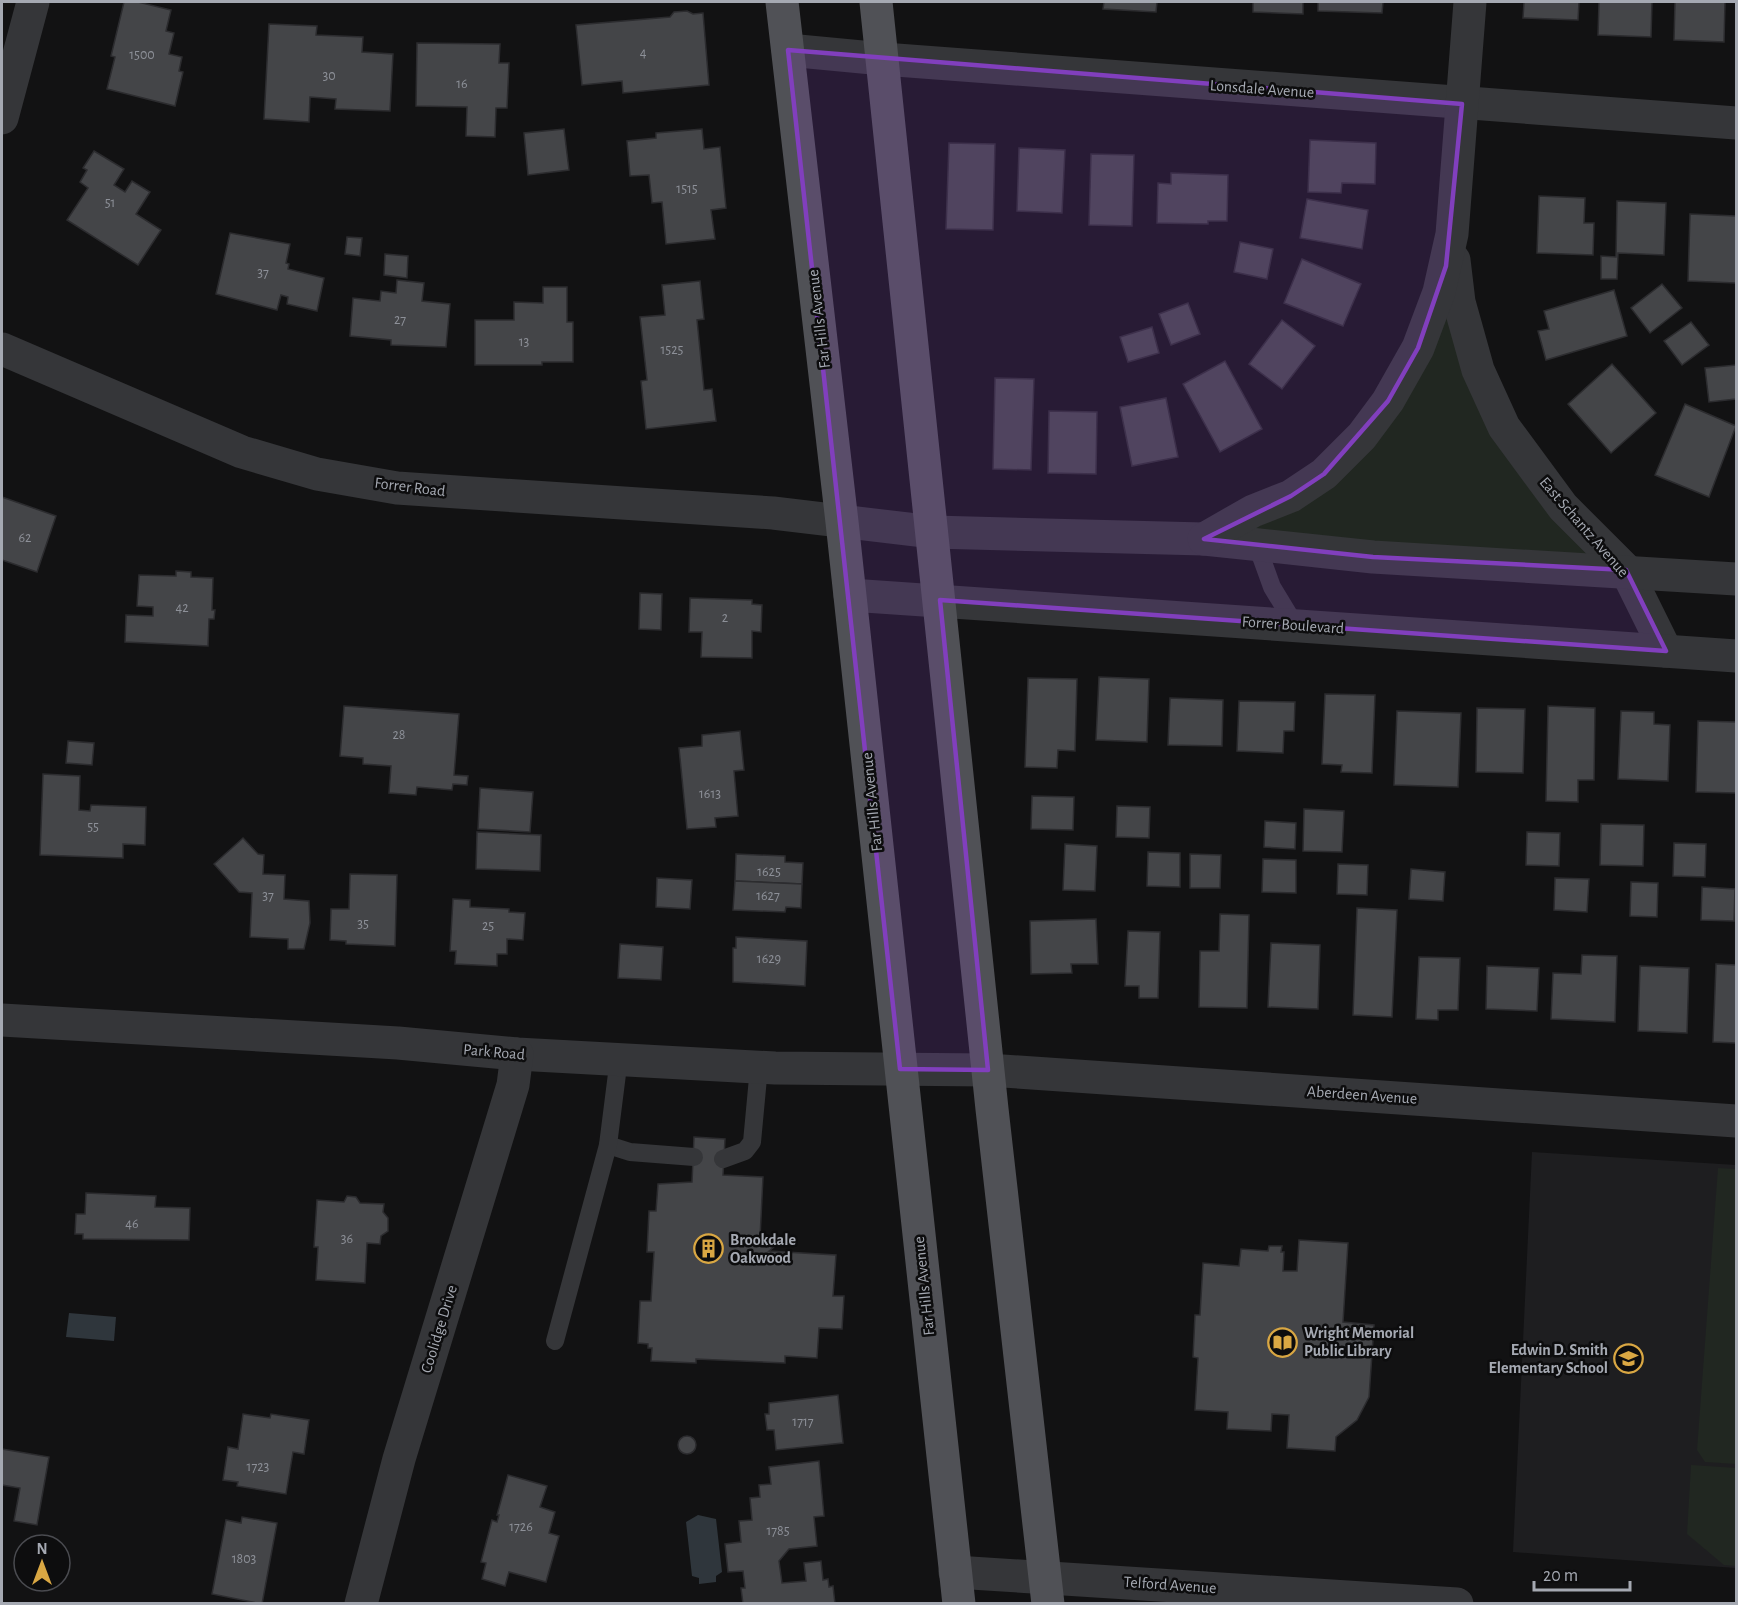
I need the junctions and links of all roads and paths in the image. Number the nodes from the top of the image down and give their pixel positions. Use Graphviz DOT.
graph roads {
  1 [pos="33,2"];
  2 [pos="782,2"];
  3 [pos="876,2"];
  4 [pos="1470,2"];
  5 [pos="788,50"];
  6 [pos="883,59"];
  7 [pos="1462,104"];
  8 [pos="2,118"];
  9 [pos="1737,123"];
  10 [pos="1452,234"];
  11 [pos="2,349"];
  12 [pos="1253,511"];
  13 [pos="842,522"];
  14 [pos="933,532"];
  15 [pos="1204,539"];
  16 [pos="1255,544"];
  17 [pos="1626,570"];
  18 [pos="1737,579"];
  19 [pos="850,595"];
  20 [pos="940,600"];
  21 [pos="1295,625"];
  22 [pos="1666,651"];
  23 [pos="1737,656"];
  24 [pos="2,1020"];
  25 [pos="517,1054"];
  26 [pos="619,1058"];
  27 [pos="759,1067"];
  28 [pos="900,1069"];
  29 [pos="988,1070"];
  30 [pos="1737,1121"];
  31 [pos="608,1145"];
  32 [pos="694,1157"];
  33 [pos="723,1159"];
  34 [pos="555,1341"];
  35 [pos="955,1572"];
  36 [pos="1047,1590"];
  37 [pos="1301,1598"];
  38 [pos="360,1604"];
  39 [pos="959,1604"];
  40 [pos="1457,1604"];
  1 -- 8 [label="street"];
  2 -- 5 [label="main road, Far Hills Avenue"];
  3 -- 6 [label="main road"];
  4 -- 7 [label="street, East Schantz Avenue"];
  5 -- 6 [label="street, Lonsdale Avenue"];
  5 -- 13 [label="main road, Far Hills Avenue"];
  6 -- 7 [label="street, Lonsdale Avenue"];
  6 -- 14 [label="main road"];
  7 -- 9 [label="street, Lonsdale Avenue"];
  7 -- 10 [label="street, East Schantz Avenue"];
  10 -- 12 [label="street, East Schantz Avenue"];
  10 -- 17 [label="street, East Schantz Avenue"];
  11 -- 13 [label="street, Forrer Road"];
  12 -- 15 [label="street, East Schantz Avenue"];
  12 -- 16 [label="lane"];
  13 -- 14 [label="street, Forrer Road"];
  13 -- 19 [label="main road, Far Hills Avenue"];
  14 -- 15 [label="street"];
  14 -- 20 [label="main road"];
  15 -- 16 [label="street"];
  16 -- 17 [label="street"];
  16 -- 21 [label="lane"];
  17 -- 18 [label="street"];
  17 -- 22 [label="street, East Schantz Avenue"];
  19 -- 20 [label="street, Forrer Boulevard"];
  19 -- 28 [label="main road, Far Hills Avenue"];
  20 -- 21 [label="street, Forrer Boulevard"];
  20 -- 29 [label="main road"];
  21 -- 22 [label="street, Forrer Boulevard"];
  22 -- 23 [label="street, Forrer Boulevard"];
  24 -- 25 [label="street, Park Road"];
  25 -- 26 [label="street, Park Road"];
  25 -- 38 [label="street, Coolidge Drive"];
  26 -- 27 [label="street, Park Road"];
  26 -- 31 [label="lane"];
  27 -- 28 [label="street, Park Road"];
  27 -- 33 [label="lane"];
  28 -- 29 [label="street, Park Road"];
  28 -- 35 [label="main road, Far Hills Avenue"];
  29 -- 30 [label="street, Aberdeen Avenue"];
  29 -- 36 [label="main road"];
  31 -- 32 [label="lane"];
  31 -- 34 [label="lane"];
  35 -- 36 [label="street, Telford Avenue"];
  35 -- 39 [label="main road, Far Hills Avenue"];
  36 -- 37 [label="street, Telford Avenue"];
  37 -- 40 [label="street, Telford Avenue"];
}
